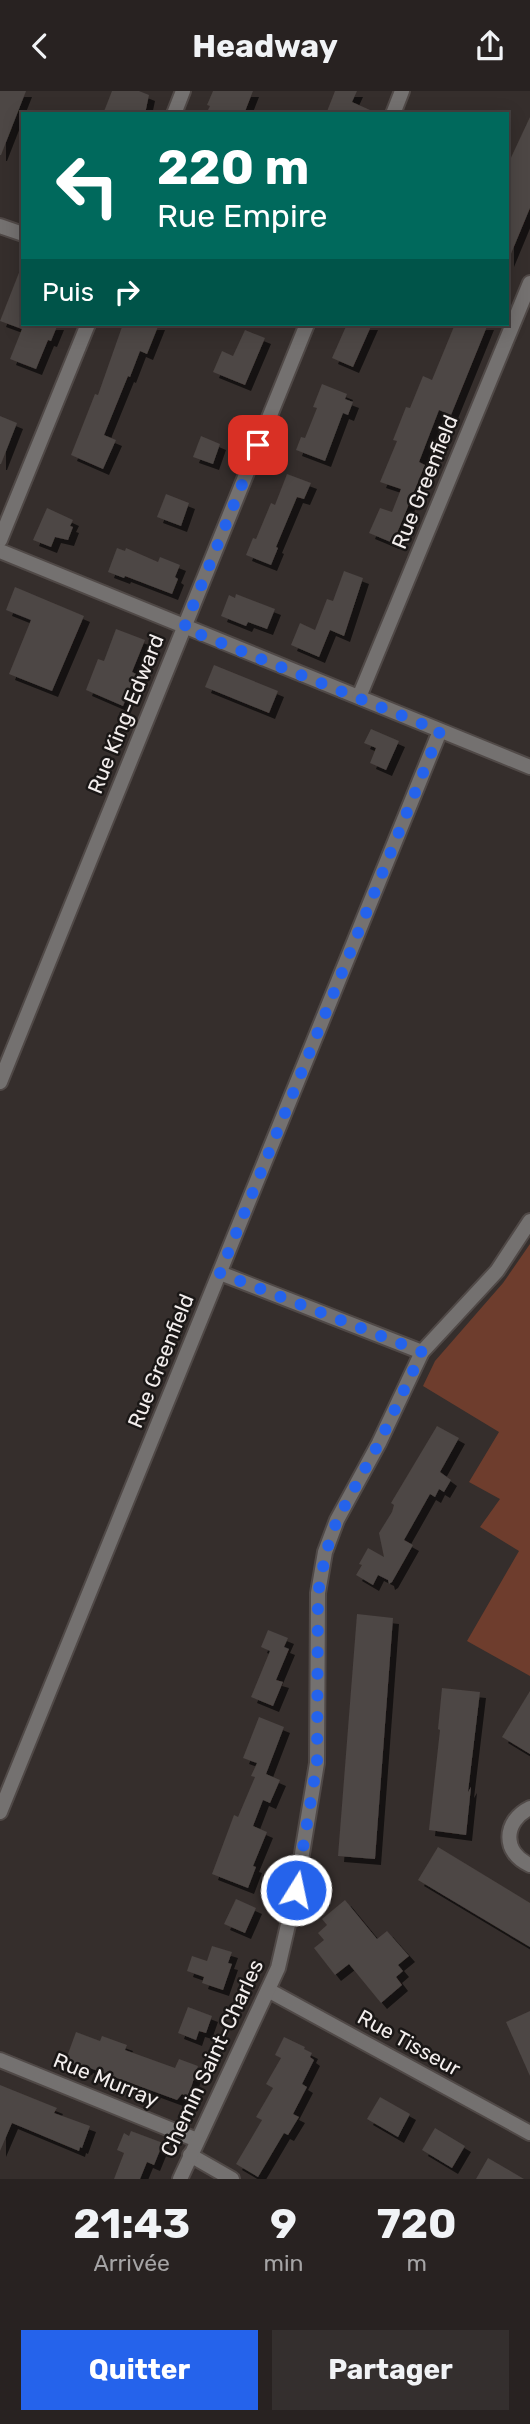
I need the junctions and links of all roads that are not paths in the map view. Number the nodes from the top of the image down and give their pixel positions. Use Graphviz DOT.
graph roads {
  1 [pos="183,91"];
  2 [pos="402,91"];
  3 [pos="175,112"];
  4 [pos="394,112"];
  5 [pos="0,226"];
  6 [pos="21,233"];
  7 [pos="530,283"];
  8 [pos="87,326"];
  9 [pos="306,326"];
  10 [pos="0,540"];
  11 [pos="0,551"];
  12 [pos="184,628"];
  13 [pos="359,697"];
  14 [pos="440,731"];
  15 [pos="530,767"];
  16 [pos="0,1081"];
  17 [pos="530,1221"];
  18 [pos="220,1273"];
  19 [pos="422,1352"];
  20 [pos="530,1808"];
  21 [pos="0,1812"];
  22 [pos="530,1865"];
  23 [pos="268,1990"];
  24 [pos="0,2060"];
  25 [pos="530,2133"];
  26 [pos="197,2140"];
  27 [pos="190,2155"];
  28 [pos="180,2179"];
  29 [pos="232,2179"];
  1 -- 3 [label="street"];
  2 -- 4 [label="street"];
  5 -- 6 [label="street"];
  7 -- 13 [label="street, Rue Greenfield"];
  8 -- 10 [label="street"];
  9 -- 12 [label="street, Rue King-Edward"];
  11 -- 12 [label="street"];
  12 -- 13 [label="street"];
  12 -- 16 [label="street, Rue King-Edward"];
  13 -- 14 [label="street"];
  14 -- 15 [label="street"];
  14 -- 18 [label="street, Rue Greenfield"];
  17 -- 19 [label="street, Chemin Saint-Charles"];
  18 -- 19 [label="street"];
  18 -- 21 [label="street, Rue Greenfield"];
  19 -- 23 [label="street, Chemin Saint-Charles"];
  20 -- 22 [label="street"];
  23 -- 25 [label="street, Rue Tisseur"];
  23 -- 26 [label="street, Chemin Saint-Charles"];
  24 -- 26 [label="street, Rue Murray"];
  26 -- 27 [label="street, Chemin Saint-Charles"];
  27 -- 28 [label="street, Chemin Saint-Charles"];
  27 -- 29 [label="street"];
}
